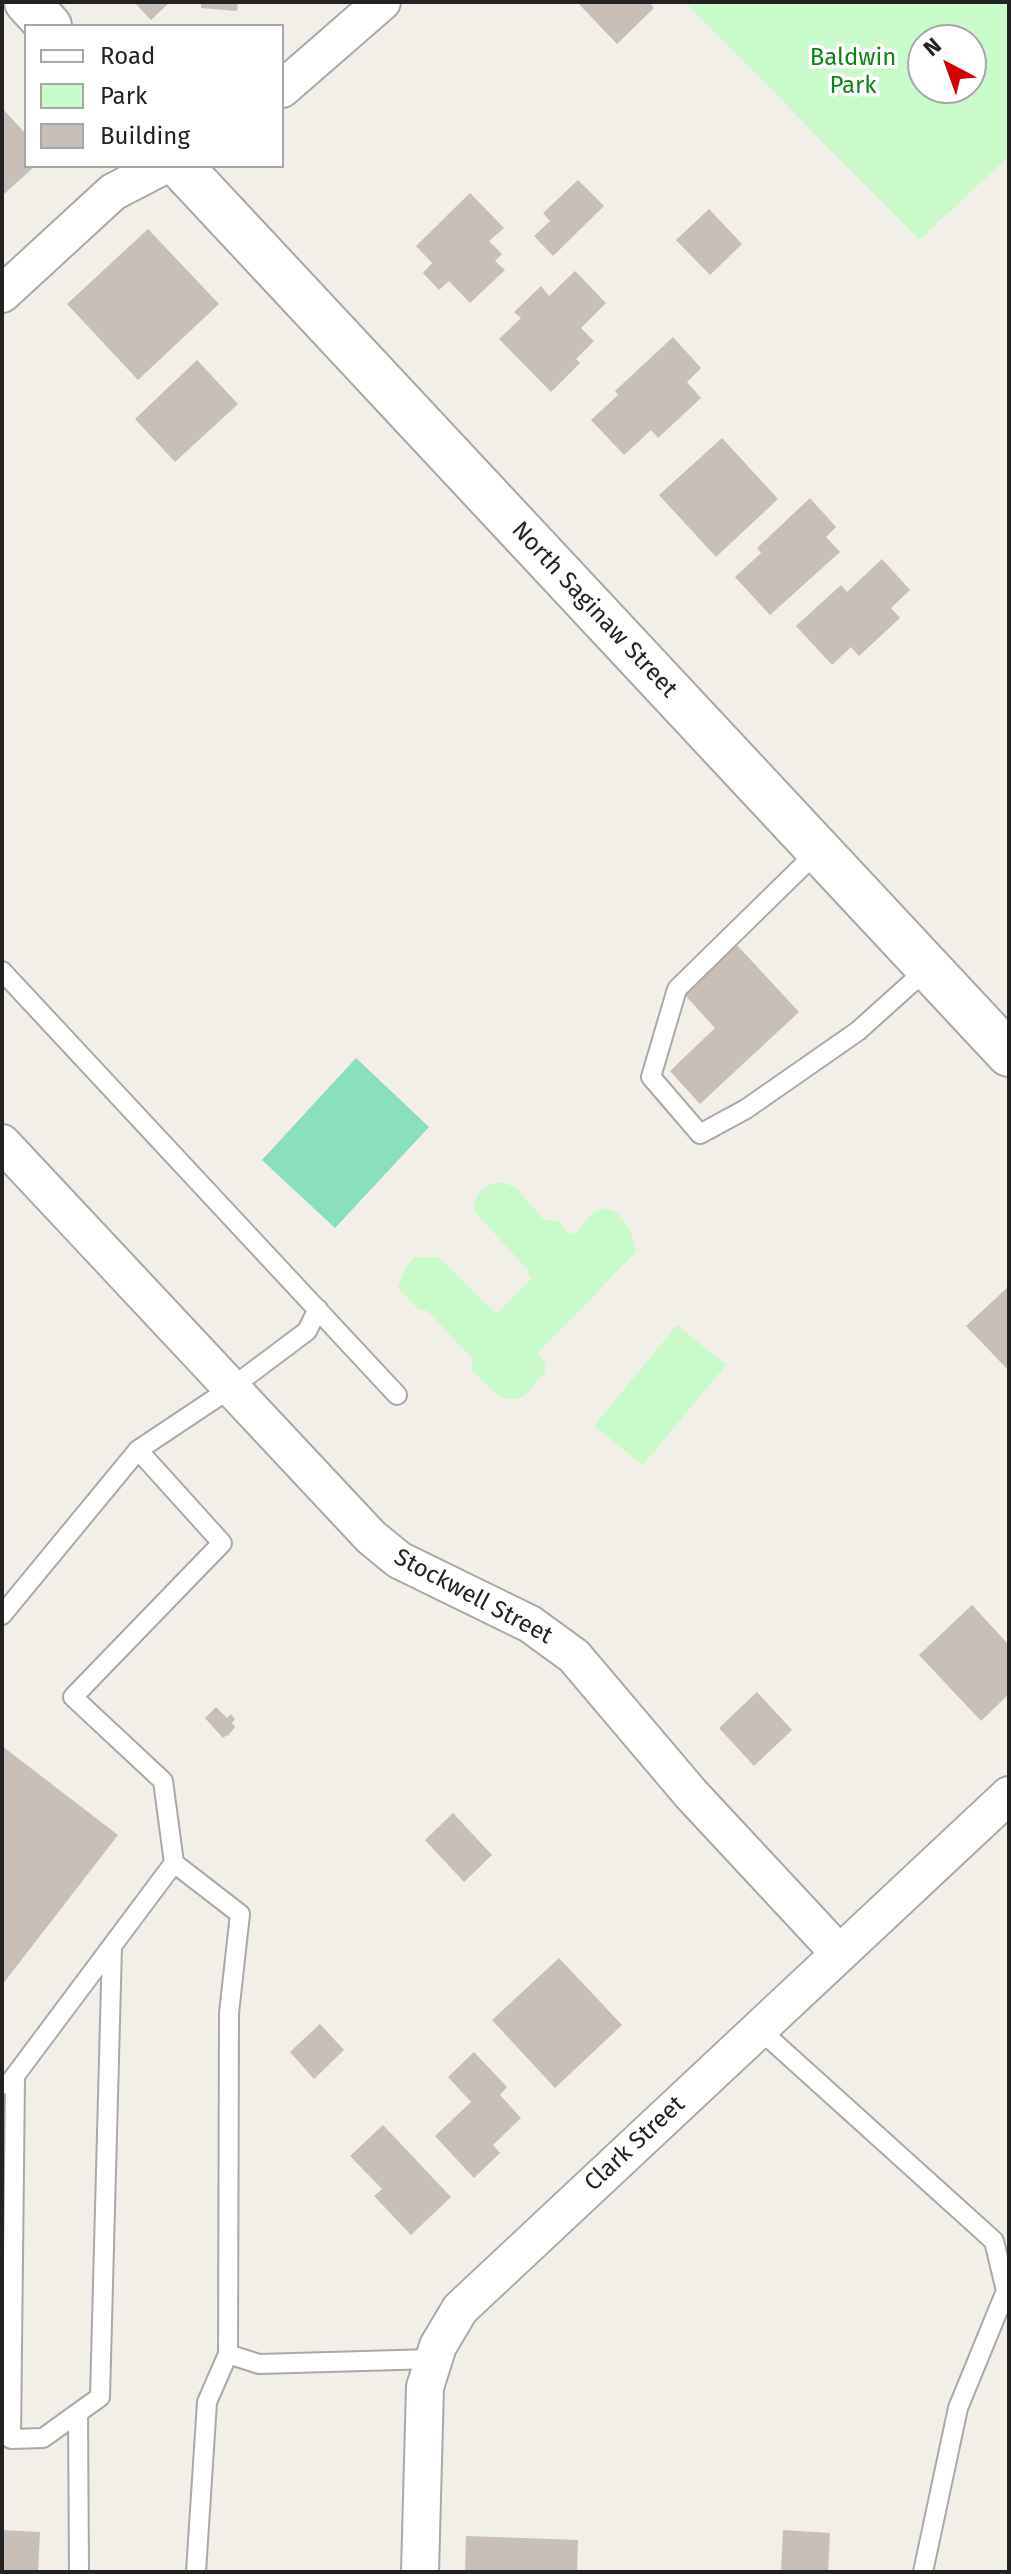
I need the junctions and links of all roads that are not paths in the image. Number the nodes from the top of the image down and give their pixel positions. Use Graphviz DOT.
graph roads {
  1 [pos="27,2"];
  2 [pos="380,3"];
  3 [pos="47,24"];
  4 [pos="284,87"];
  5 [pos="159,168"];
  6 [pos="182,168"];
  7 [pos="2,294"];
  8 [pos="819,850"];
  9 [pos="928,967"];
  10 [pos="2,971"];
  11 [pos="1009,1054"];
  12 [pos="2,1143"];
  13 [pos="318,1309"];
  14 [pos="231,1388"];
  15 [pos="397,1395"];
  16 [pos="138,1450"];
  17 [pos="2,1615"];
  18 [pos="1009,1795"];
  19 [pos="174,1863"];
  20 [pos="112,1946"];
  21 [pos="839,1953"];
  22 [pos="758,2028"];
  23 [pos="15,2077"];
  24 [pos="2,2094"];
  25 [pos="228,2354"];
  26 [pos="433,2359"];
  27 [pos="78,2413"];
  28 [pos="6,2439"];
  29 [pos="79,2572"];
  30 [pos="196,2572"];
  31 [pos="420,2572"];
  32 [pos="923,2572"];
  1 -- 3 [label="street"];
  2 -- 4 [label="street"];
  5 -- 7 [label="street"];
  6 -- 8 [label="street, North Saginaw Street"];
  8 -- 9 [label="street, North Saginaw Street"];
  8 -- 9 [label="lane"];
  9 -- 11 [label="street, North Saginaw Street"];
  10 -- 13 [label="lane"];
  12 -- 14 [label="street, Stockwell Street"];
  13 -- 14 [label="lane"];
  13 -- 15 [label="lane"];
  14 -- 16 [label="lane"];
  14 -- 21 [label="street, Stockwell Street"];
  16 -- 17 [label="lane"];
  16 -- 19 [label="lane"];
  18 -- 21 [label="street, Clark Street"];
  19 -- 20 [label="lane"];
  19 -- 25 [label="lane"];
  20 -- 23 [label="lane"];
  20 -- 27 [label="lane"];
  21 -- 22 [label="street, Clark Street"];
  22 -- 26 [label="street, Clark Street"];
  22 -- 32 [label="lane"];
  23 -- 24 [label="lane"];
  23 -- 28 [label="lane"];
  25 -- 26 [label="lane"];
  25 -- 30 [label="lane"];
  26 -- 31 [label="street, Clark Street"];
  27 -- 28 [label="lane"];
  27 -- 29 [label="lane"];
}
